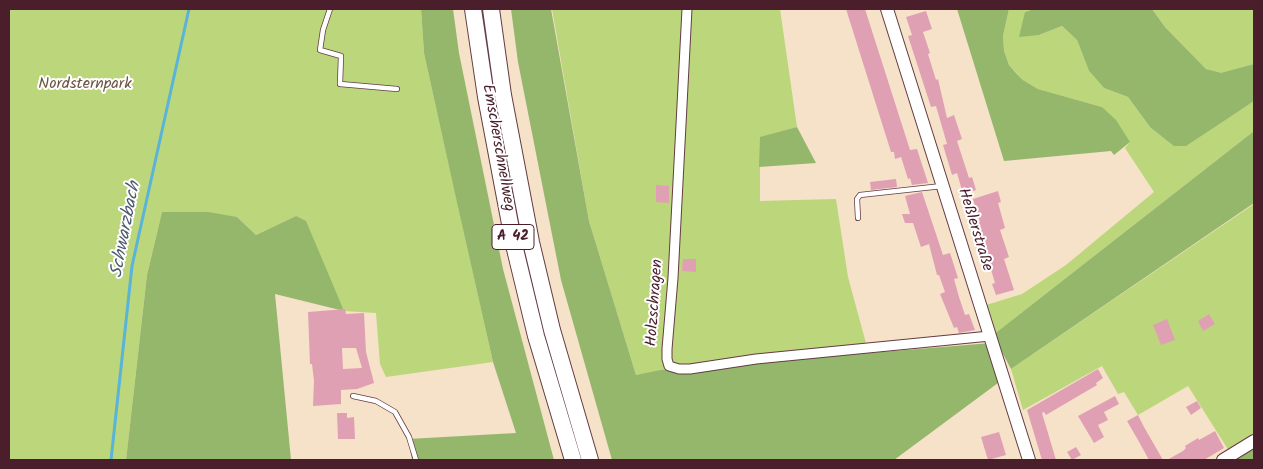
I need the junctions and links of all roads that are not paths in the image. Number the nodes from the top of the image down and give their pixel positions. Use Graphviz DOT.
graph roads {
  1 [pos="330,9"];
  2 [pos="474,9"];
  3 [pos="491,9"];
  4 [pos="687,9"];
  5 [pos="887,9"];
  6 [pos="397,89"];
  7 [pos="943,186"];
  8 [pos="858,218"];
  9 [pos="990,337"];
  10 [pos="353,396"];
  11 [pos="1254,441"];
  12 [pos="416,460"];
  13 [pos="573,460"];
  14 [pos="590,460"];
  15 [pos="1030,460"];
  16 [pos="1223,460"];
  1 -- 6 [label="lane"];
  2 -- 13 [label="highway, Emscherschnellweg / A 42"];
  3 -- 14 [label="highway, Emscherschnellweg / A 42"];
  4 -- 9 [label="street, Holzschragen"];
  5 -- 7 [label="street, Heßlerstraße"];
  7 -- 8 [label="lane"];
  7 -- 9 [label="street, Heßlerstraße"];
  9 -- 15 [label="street, Heßlerstraße"];
  10 -- 12 [label="lane"];
  11 -- 16 [label="street"];
}
